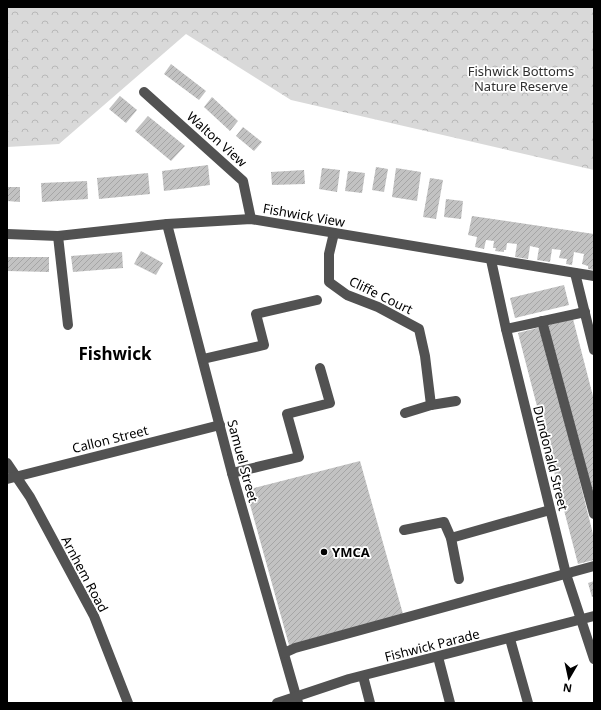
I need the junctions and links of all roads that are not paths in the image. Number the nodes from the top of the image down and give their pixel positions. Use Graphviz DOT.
graph roads {
  1 [pos="144,92"];
  2 [pos="251,219"];
  3 [pos="167,224"];
  4 [pos="7,234"];
  5 [pos="334,234"];
  6 [pos="58,236"];
  7 [pos="491,260"];
  8 [pos="575,273"];
  9 [pos="594,276"];
  10 [pos="317,300"];
  11 [pos="585,312"];
  12 [pos="542,321"];
  13 [pos="68,325"];
  14 [pos="506,329"];
  15 [pos="594,348"];
  16 [pos="203,359"];
  17 [pos="320,368"];
  18 [pos="456,401"];
  19 [pos="430,404"];
  20 [pos="405,413"];
  21 [pos="220,425"];
  22 [pos="7,463"];
  23 [pos="232,473"];
  24 [pos="11,478"];
  25 [pos="550,510"];
  26 [pos="594,514"];
  27 [pos="404,530"];
  28 [pos="451,538"];
  29 [pos="594,566"];
  30 [pos="566,574"];
  31 [pos="459,579"];
  32 [pos="594,616"];
  33 [pos="581,619"];
  34 [pos="510,639"];
  35 [pos="284,653"];
  36 [pos="438,657"];
  37 [pos="594,659"];
  38 [pos="362,676"];
  39 [pos="298,700"];
  40 [pos="128,703"];
  41 [pos="277,703"];
  42 [pos="370,703"];
  43 [pos="450,703"];
  44 [pos="528,703"];
  1 -- 2 [label="street, Walton View"];
  2 -- 3 [label="street, Fishwick View"];
  2 -- 5 [label="street, Fishwick View"];
  3 -- 6 [label="street, Fishwick View"];
  3 -- 16 [label="street, Samuel Street"];
  4 -- 6 [label="street, Fishwick View"];
  5 -- 7 [label="street, Fishwick View"];
  5 -- 19 [label="street, Cliffe Court"];
  6 -- 13 [label="street"];
  7 -- 8 [label="street, Fishwick View"];
  7 -- 14 [label="street, Dundonald Street"];
  8 -- 9 [label="street, Fishwick View"];
  8 -- 11 [label="street"];
  10 -- 16 [label="street"];
  11 -- 12 [label="street"];
  11 -- 15 [label="street"];
  12 -- 14 [label="street"];
  12 -- 26 [label="street"];
  14 -- 25 [label="street, Dundonald Street"];
  16 -- 21 [label="street, Samuel Street"];
  17 -- 23 [label="street"];
  18 -- 19 [label="street"];
  19 -- 20 [label="street"];
  21 -- 23 [label="street, Samuel Street"];
  21 -- 24 [label="street, Callon Street"];
  22 -- 24 [label="street, Arnhem Road"];
  23 -- 35 [label="street, Samuel Street"];
  24 -- 40 [label="street, Arnhem Road"];
  25 -- 28 [label="street"];
  25 -- 30 [label="street, Dundonald Street"];
  27 -- 28 [label="street"];
  28 -- 31 [label="street"];
  29 -- 30 [label="street"];
  30 -- 33 [label="street, Dundonald Street"];
  30 -- 35 [label="street"];
  32 -- 33 [label="street, Fishwick Parade"];
  33 -- 34 [label="street, Fishwick Parade"];
  33 -- 37 [label="street, Dundonald Street"];
  34 -- 36 [label="street, Fishwick Parade"];
  34 -- 44 [label="street"];
  35 -- 39 [label="street, Samuel Street"];
  36 -- 38 [label="street, Fishwick Parade"];
  36 -- 43 [label="street"];
  38 -- 39 [label="street, Fishwick Parade"];
  38 -- 42 [label="street"];
  39 -- 41 [label="street, Fishwick Parade"];
}
